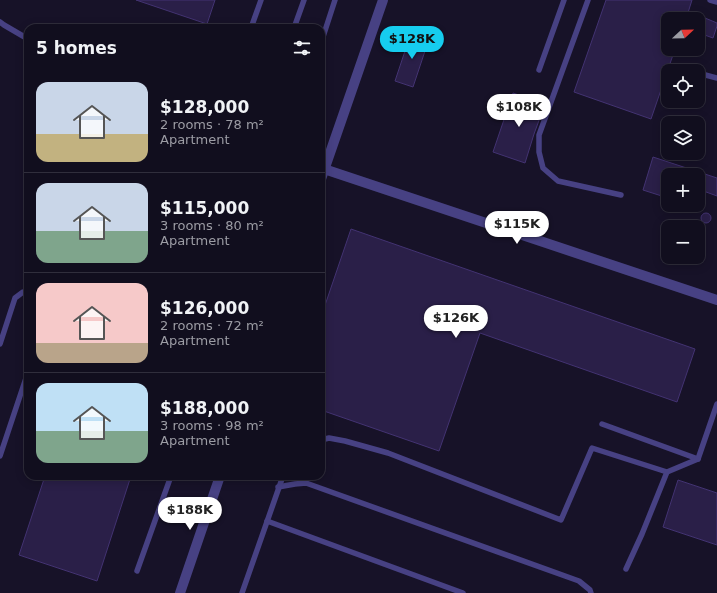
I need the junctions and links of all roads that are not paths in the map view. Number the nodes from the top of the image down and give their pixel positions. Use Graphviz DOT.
graph roads {
  1 [pos="261,0"];
  2 [pos="304,0"];
  3 [pos="335,0"];
  4 [pos="383,0"];
  5 [pos="564,0"];
  6 [pos="588,0"];
  7 [pos="710,0"];
  8 [pos="717,2"];
  9 [pos="0,22"];
  10 [pos="252,24"];
  11 [pos="295,24"];
  12 [pos="325,31"];
  13 [pos="24,37"];
  14 [pos="539,70"];
  15 [pos="705,75"];
  16 [pos="717,78"];
  17 [pos="325,167"];
  18 [pos="325,170"];
  19 [pos="622,195"];
  20 [pos="24,292"];
  21 [pos="716,298"];
  22 [pos="0,344"];
  23 [pos="24,384"];
  24 [pos="717,404"];
  25 [pos="602,424"];
  26 [pos="325,439"];
  27 [pos="0,456"];
  28 [pos="698,459"];
  29 [pos="667,472"];
  30 [pos="169,480"];
  31 [pos="219,480"];
  32 [pos="281,480"];
  33 [pos="278,487"];
  34 [pos="267,521"];
  35 [pos="626,569"];
  36 [pos="137,571"];
  37 [pos="180,593"];
  38 [pos="242,593"];
  39 [pos="463,593"];
  40 [pos="590,593"];
  1 -- 10 [label="lane"];
  2 -- 11 [label="lane"];
  3 -- 12 [label="lane"];
  4 -- 17 [label="street"];
  5 -- 14 [label="lane"];
  6 -- 19 [label="lane"];
  7 -- 8 [label="lane"];
  9 -- 13 [label="lane"];
  15 -- 16 [label="lane"];
  18 -- 21 [label="street"];
  20 -- 22 [label="lane"];
  23 -- 27 [label="lane"];
  24 -- 28 [label="lane"];
  25 -- 28 [label="lane"];
  26 -- 29 [label="lane"];
  28 -- 29 [label="lane"];
  29 -- 35 [label="lane"];
  30 -- 36 [label="lane"];
  31 -- 37 [label="street"];
  32 -- 33 [label="lane"];
  33 -- 34 [label="lane"];
  33 -- 40 [label="lane"];
  34 -- 38 [label="lane"];
  34 -- 39 [label="lane"];
}
